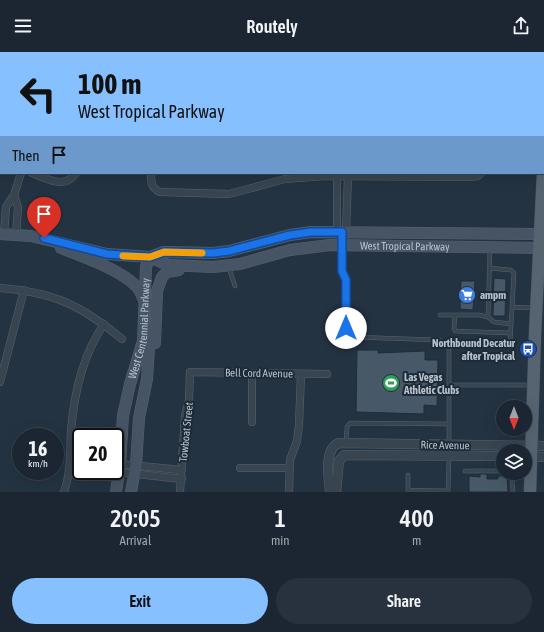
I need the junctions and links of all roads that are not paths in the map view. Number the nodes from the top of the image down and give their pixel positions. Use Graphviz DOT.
graph roads {
  1 [pos="21,174"];
  2 [pos="35,174"];
  3 [pos="75,174"];
  4 [pos="151,174"];
  5 [pos="543,174"];
  6 [pos="479,175"];
  7 [pos="337,176"];
  8 [pos="348,176"];
  9 [pos="14,195"];
  10 [pos="337,198"];
  11 [pos="347,199"];
  12 [pos="5,211"];
  13 [pos="18,212"];
  14 [pos="342,232"];
  15 [pos="2,234"];
  16 [pos="542,234"];
  17 [pos="16,235"];
  18 [pos="31,236"];
  19 [pos="342,245"];
  20 [pos="490,247"];
  21 [pos="542,248"];
  22 [pos="150,257"];
  23 [pos="229,266"];
  24 [pos="213,267"];
  25 [pos="489,268"];
  26 [pos="235,286"];
  27 [pos="0,288"];
  28 [pos="24,290"];
  29 [pos="145,302"];
  30 [pos="512,307"];
  31 [pos="536,308"];
  32 [pos="440,315"];
  33 [pos="454,315"];
  34 [pos="488,317"];
  35 [pos="104,324"];
  36 [pos="511,324"];
  37 [pos="510,334"];
  38 [pos="122,339"];
  39 [pos="449,344"];
  40 [pos="190,372"];
  41 [pos="252,373"];
  42 [pos="301,374"];
  43 [pos="327,374"];
  44 [pos="147,379"];
  45 [pos="0,382"];
  46 [pos="449,385"];
  47 [pos="533,385"];
  48 [pos="252,422"];
  49 [pos="449,424"];
  50 [pos="122,428"];
  51 [pos="346,442"];
  52 [pos="530,444"];
  53 [pos="449,445"];
  54 [pos="544,446"];
  55 [pos="496,450"];
  56 [pos="532,452"];
  57 [pos="532,454"];
  58 [pos="397,455"];
  59 [pos="449,456"];
  60 [pos="496,456"];
  61 [pos="544,457"];
  62 [pos="240,468"];
  63 [pos="290,468"];
  64 [pos="124,469"];
  65 [pos="135,470"];
  66 [pos="182,470"];
  67 [pos="465,470"];
  68 [pos="496,471"];
  69 [pos="408,475"];
  70 [pos="182,479"];
  71 [pos="118,480"];
  72 [pos="512,480"];
  73 [pos="530,480"];
  74 [pos="408,491"];
  75 [pos="64,492"];
  76 [pos="116,492"];
  77 [pos="131,492"];
  78 [pos="180,492"];
  79 [pos="289,492"];
  80 [pos="330,492"];
  81 [pos="336,492"];
  82 [pos="448,492"];
  83 [pos="512,492"];
  84 [pos="530,492"];
  1 -- 9 [label="street"];
  2 -- 3 [label="street"];
  4 -- 7 [label="street"];
  5 -- 16 [label="main road"];
  6 -- 8 [label="street"];
  7 -- 8 [label="street"];
  7 -- 10 [label="street"];
  8 -- 11 [label="street"];
  9 -- 12 [label="street"];
  9 -- 13 [label="street"];
  10 -- 11 [label="street"];
  10 -- 14 [label="street"];
  11 -- 14 [label="street"];
  12 -- 13 [label="street"];
  12 -- 15 [label="street"];
  13 -- 17 [label="street"];
  14 -- 16 [label="main road, West Tropical Parkway"];
  14 -- 19 [label="street"];
  14 -- 22 [label="main road, West Tropical Parkway"];
  15 -- 17 [label="main road, West Tropical Parkway"];
  16 -- 21 [label="main road"];
  17 -- 18 [label="main road, West Tropical Parkway"];
  18 -- 22 [label="main road, West Tropical Parkway"];
  18 -- 29 [label="main road"];
  19 -- 20 [label="main road, West Tropical Parkway"];
  19 -- 23 [label="main road, West Tropical Parkway"];
  19 -- 39 [label="lane"];
  20 -- 21 [label="main road, West Tropical Parkway"];
  20 -- 25 [label="lane"];
  21 -- 31 [label="main road"];
  22 -- 24 [label="main road, West Tropical Parkway"];
  22 -- 29 [label="main road, West Centennial Parkway"];
  22 -- 44 [label="main road, West Centennial Parkway"];
  23 -- 24 [label="main road, West Tropical Parkway"];
  23 -- 26 [label="lane"];
  24 -- 44 [label="main road"];
  25 -- 30 [label="lane"];
  25 -- 34 [label="lane"];
  27 -- 28 [label="street"];
  28 -- 35 [label="street"];
  28 -- 45 [label="street"];
  29 -- 50 [label="main road, West Centennial Parkway"];
  30 -- 31 [label="lane"];
  30 -- 36 [label="lane"];
  31 -- 47 [label="main road"];
  32 -- 33 [label="lane"];
  33 -- 34 [label="lane"];
  33 -- 37 [label="lane"];
  34 -- 36 [label="lane"];
  35 -- 38 [label="street"];
  35 -- 75 [label="street"];
  36 -- 37 [label="lane"];
  37 -- 39 [label="lane"];
  39 -- 46 [label="lane"];
  40 -- 41 [label="street, Bell Cord Avenue"];
  40 -- 66 [label="street, Towboat Street"];
  41 -- 42 [label="street, Bell Cord Avenue"];
  41 -- 48 [label="street"];
  42 -- 43 [label="street, Bell Cord Avenue"];
  42 -- 63 [label="street"];
  44 -- 65 [label="main road, West Centennial Parkway"];
  46 -- 47 [label="lane"];
  46 -- 49 [label="lane"];
  47 -- 52 [label="main road"];
  49 -- 51 [label="lane"];
  49 -- 53 [label="lane"];
  51 -- 53 [label="street, Rice Avenue"];
  51 -- 58 [label="street"];
  51 -- 80 [label="street"];
  53 -- 55 [label="street, Rice Avenue"];
  53 -- 59 [label="street"];
  54 -- 56 [label="street, Rice Avenue"];
  57 -- 61 [label="street, Rice Avenue"];
  58 -- 59 [label="street, Rice Avenue"];
  58 -- 81 [label="street, Rice Avenue"];
  59 -- 60 [label="street, Rice Avenue"];
  59 -- 82 [label="lane"];
  62 -- 63 [label="street"];
  63 -- 79 [label="street"];
  64 -- 65 [label="street"];
  65 -- 66 [label="street"];
  65 -- 70 [label="street"];
  65 -- 77 [label="main road, West Centennial Parkway"];
  66 -- 70 [label="street, Towboat Street"];
  67 -- 68 [label="lane"];
  69 -- 74 [label="lane"];
  70 -- 78 [label="street, Towboat Street"];
  71 -- 76 [label="main road, West Centennial Parkway"];
  72 -- 83 [label="lane"];
  73 -- 84 [label="main road"];
  74 -- 82 [label="lane"];
}
